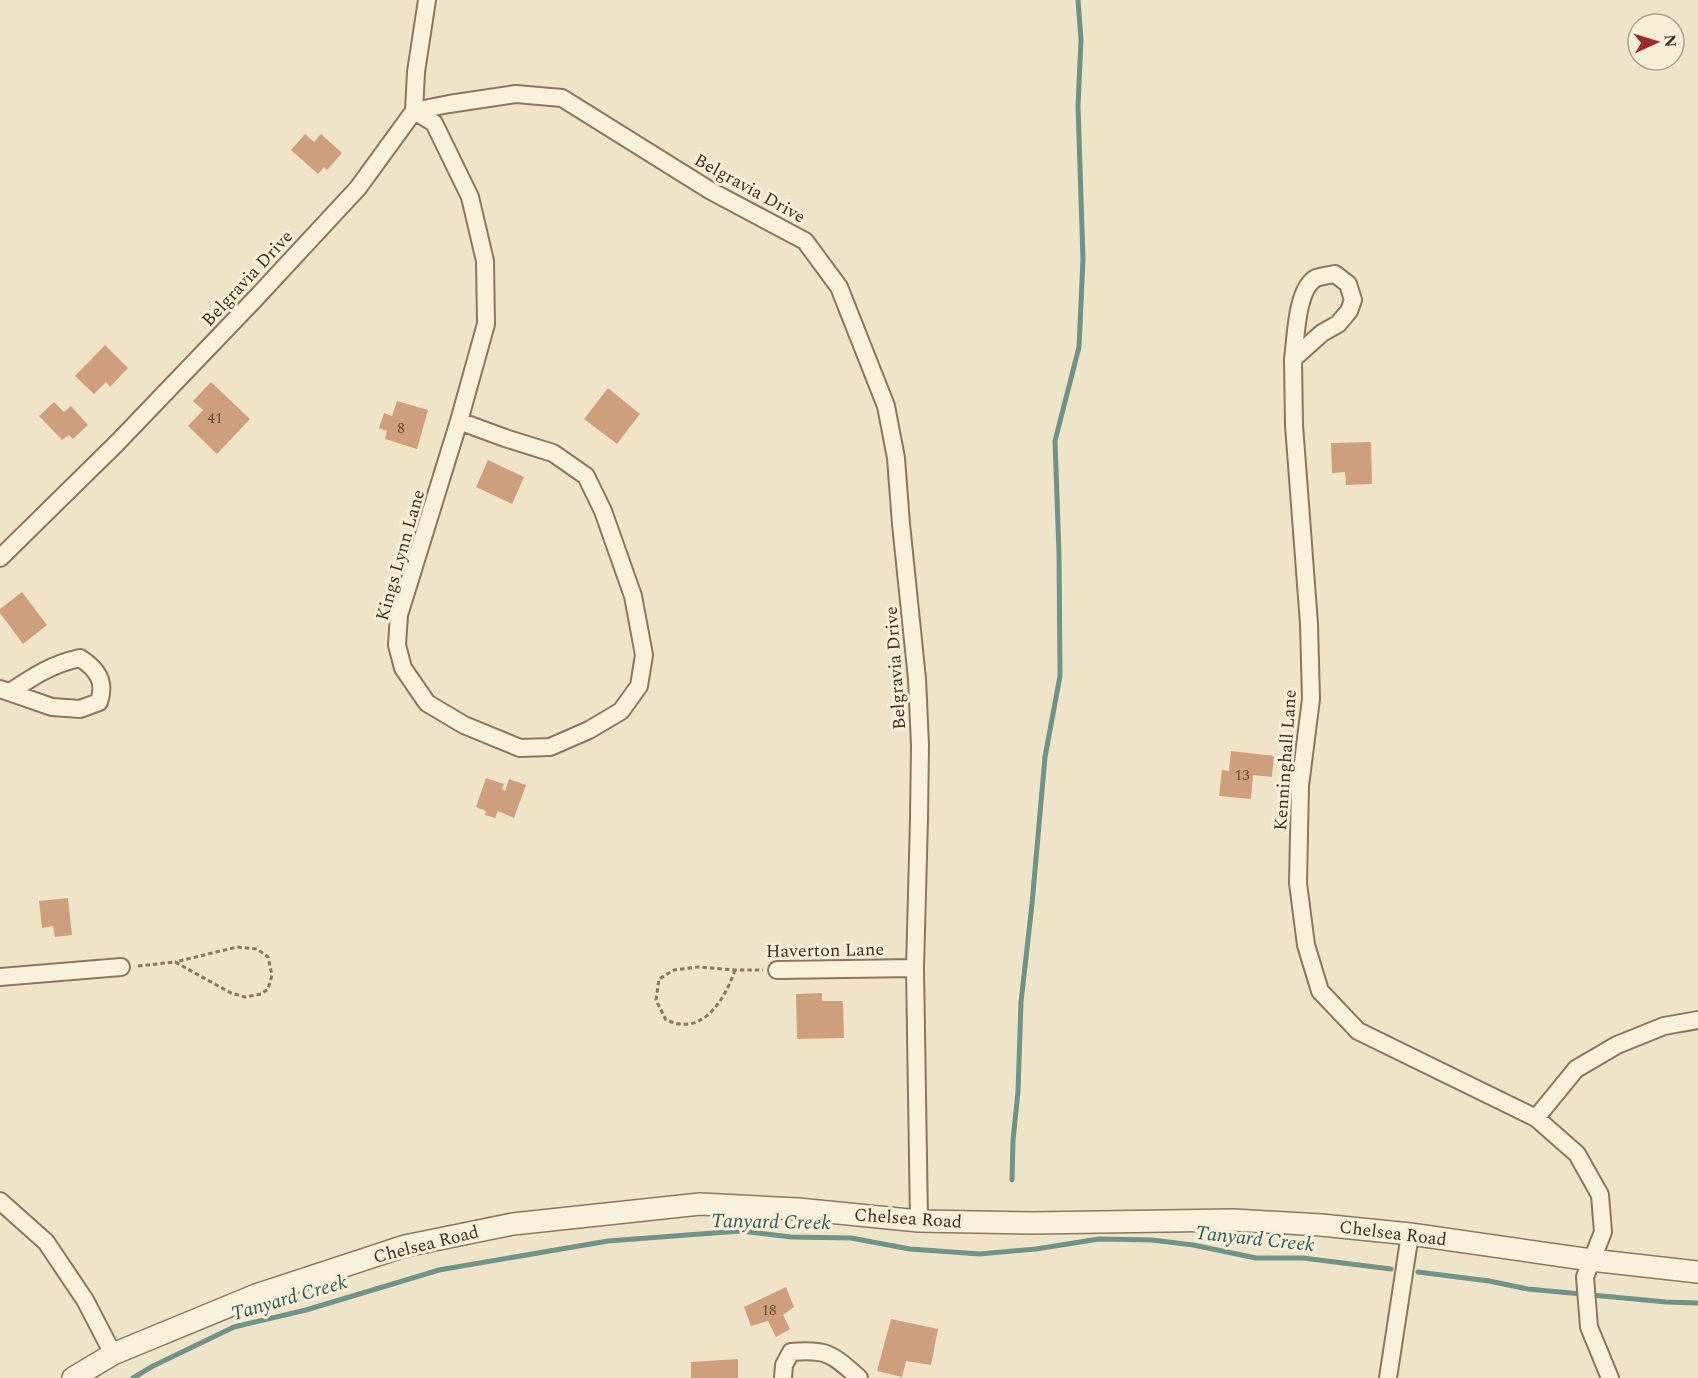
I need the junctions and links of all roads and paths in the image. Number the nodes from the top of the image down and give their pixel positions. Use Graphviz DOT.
graph roads {
  1 [pos="427,0"];
  2 [pos="414,111"];
  3 [pos="1293,359"];
  4 [pos="459,421"];
  5 [pos="0,558"];
  6 [pos="5,690"];
  7 [pos="175,962"];
  8 [pos="121,967"];
  9 [pos="915,968"];
  10 [pos="735,970"];
  11 [pos="777,970"];
  12 [pos="0,977"];
  13 [pos="1698,1020"];
  14 [pos="1536,1118"];
  15 [pos="0,1201"];
  16 [pos="919,1221"];
  17 [pos="1410,1234"];
  18 [pos="1588,1268"];
  19 [pos="1698,1272"];
  20 [pos="113,1354"];
  21 [pos="73,1378"];
  22 [pos="783,1378"];
  23 [pos="859,1378"];
  24 [pos="1388,1378"];
  25 [pos="1610,1378"];
  1 -- 2 [label="street"];
  2 -- 4 [label="street, Kings Lynn Lane"];
  2 -- 5 [label="street, Belgravia Drive"];
  2 -- 9 [label="street, Belgravia Drive"];
  3 -- 3 [label="street, Kenninghall Lane"];
  3 -- 14 [label="street, Kenninghall Lane"];
  4 -- 4 [label="street, Kings Lynn Lane"];
  6 -- 6 [label="street"];
  7 -- 7 [label="path"];
  7 -- 8 [label="path"];
  8 -- 12 [label="street"];
  9 -- 11 [label="street, Haverton Lane"];
  9 -- 16 [label="street, Belgravia Drive"];
  10 -- 10 [label="path, Haverton Lane"];
  10 -- 11 [label="path, Haverton Lane"];
  13 -- 14 [label="street"];
  14 -- 18 [label="street, Kenninghall Lane"];
  15 -- 20 [label="street"];
  16 -- 17 [label="street, Chelsea Road"];
  16 -- 20 [label="street, Chelsea Road"];
  17 -- 18 [label="street, Chelsea Road"];
  17 -- 24 [label="street"];
  18 -- 19 [label="street, Chelsea Road"];
  18 -- 25 [label="street"];
  20 -- 21 [label="street, Chelsea Road"];
  22 -- 23 [label="street"];
}
